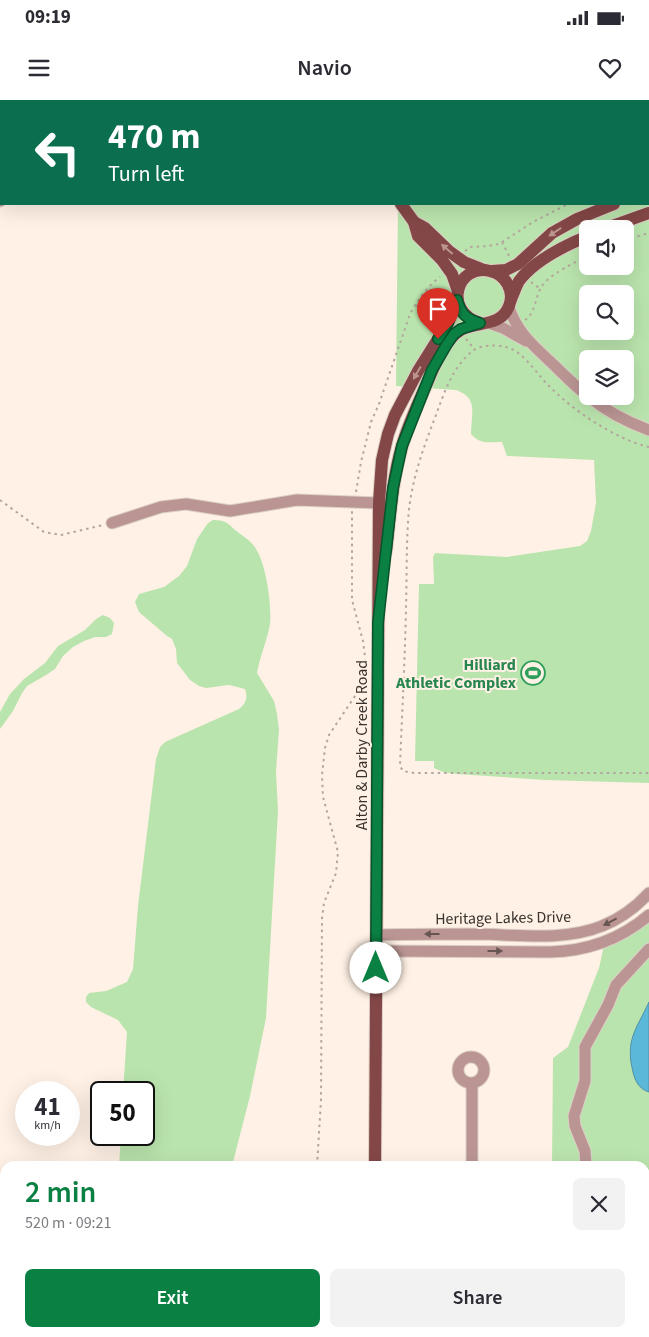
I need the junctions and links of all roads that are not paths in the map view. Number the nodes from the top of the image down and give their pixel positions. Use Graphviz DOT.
graph roads {
  1 [pos="402,205"];
  2 [pos="611,205"];
  3 [pos="649,213"];
  4 [pos="629,220"];
  5 [pos="414,222"];
  6 [pos="579,240"];
  7 [pos="488,270"];
  8 [pos="458,295"];
  9 [pos="510,303"];
  10 [pos="485,323"];
  11 [pos="532,344"];
  12 [pos="579,389"];
  13 [pos="599,405"];
  14 [pos="649,430"];
  15 [pos="379,503"];
  16 [pos="112,523"];
  17 [pos="378,623"];
  18 [pos="649,893"];
  19 [pos="649,915"];
  20 [pos="460,934"];
  21 [pos="571,934"];
  22 [pos="376,935"];
  23 [pos="649,949"];
  24 [pos="575,950"];
  25 [pos="376,951"];
  26 [pos="460,951"];
  27 [pos="472,1084"];
  28 [pos="376,1161"];
  29 [pos="472,1161"];
  30 [pos="586,1161"];
  1 -- 5 [label="main road"];
  2 -- 7 [label="main road, one-way"];
  3 -- 4 [label="main road"];
  7 -- 5 [label="main road, one-way"];
  5 -- 8 [label="main road"];
  6 -- 9 [label="main road"];
  7 -- 8 [label="main road"];
  7 -- 9 [label="main road"];
  8 -- 10 [label="main road"];
  8 -- 15 [label="main road, Alton & Darby Creek Road, one-way"];
  9 -- 10 [label="main road"];
  9 -- 11 [label="street"];
  10 -- 11 [label="street"];
  10 -- 17 [label="main road, Alton & Darby Creek Road"];
  11 -- 12 [label="street"];
  13 -- 14 [label="street"];
  15 -- 16 [label="street"];
  15 -- 17 [label="main road, Alton & Darby Creek Road"];
  17 -- 22 [label="main road, Alton & Darby Creek Road"];
  18 -- 21 [label="street, Heritage Lakes Drive, one-way"];
  19 -- 24 [label="street, Heritage Lakes Drive"];
  20 -- 21 [label="street, Heritage Lakes Drive"];
  20 -- 22 [label="street, Heritage Lakes Drive, one-way"];
  20 -- 26 [label="street"];
  21 -- 24 [label="street"];
  22 -- 25 [label="main road, Alton & Darby Creek Road"];
  23 -- 30 [label="street"];
  26 -- 24 [label="street, Heritage Lakes Drive, one-way"];
  25 -- 26 [label="street, Heritage Lakes Drive"];
  25 -- 28 [label="main road, Alton & Darby Creek Road"];
  27 -- 29 [label="street"];
}
